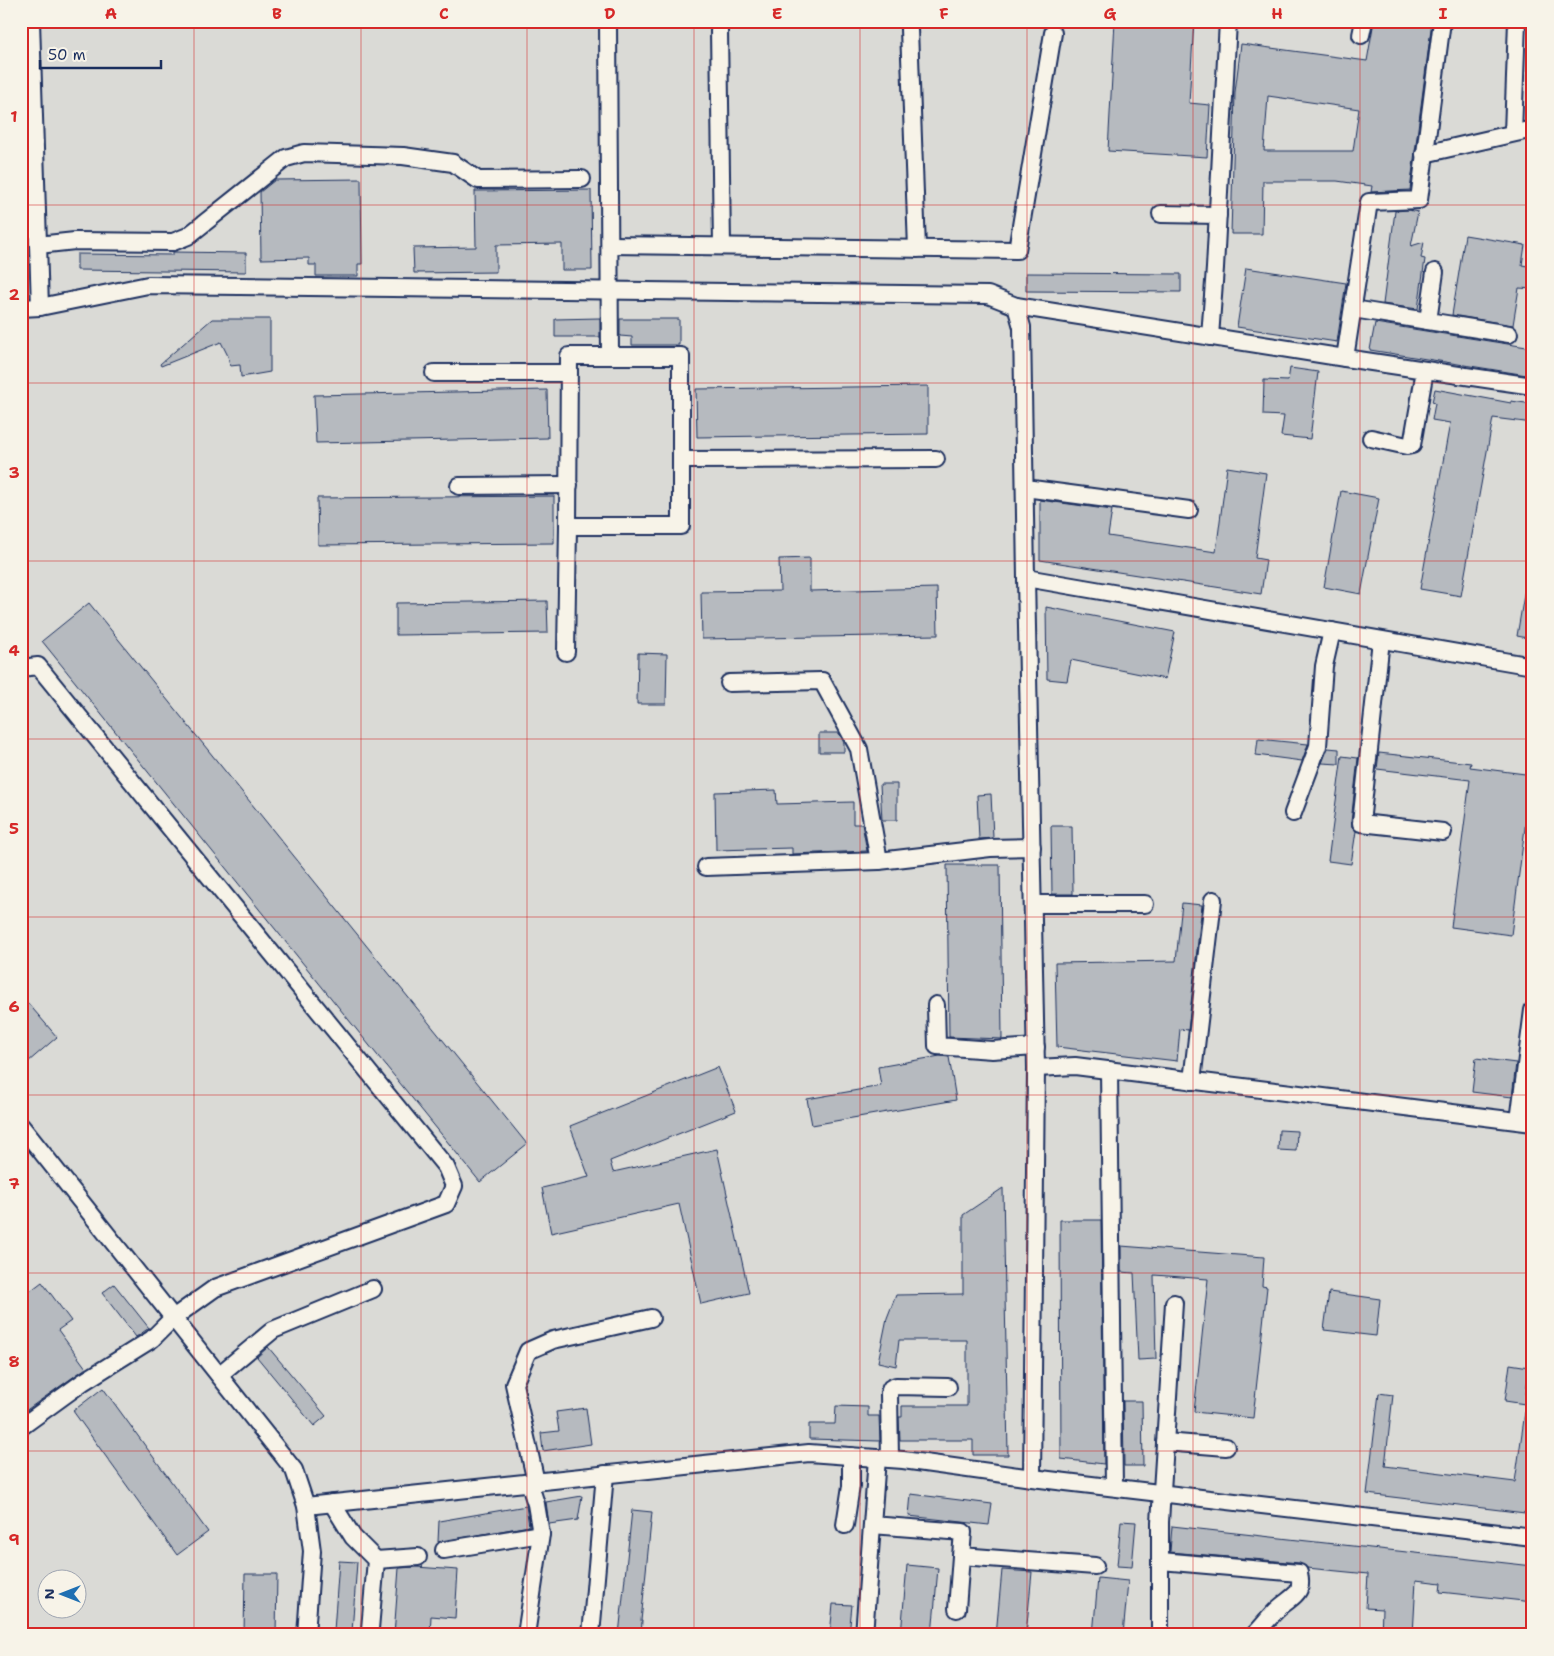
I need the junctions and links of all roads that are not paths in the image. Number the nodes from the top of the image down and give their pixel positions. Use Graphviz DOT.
graph roads {
  1 [pos="31,21"];
  2 [pos="608,21"];
  3 [pos="1228,21"];
  4 [pos="1442,21"];
  5 [pos="1517,21"];
  6 [pos="909,29"];
  7 [pos="719,30"];
  8 [pos="1053,33"];
  9 [pos="1533,129"];
  10 [pos="1513,133"];
  11 [pos="1424,154"];
  12 [pos="582,179"];
  13 [pos="1161,214"];
  14 [pos="1218,215"];
  15 [pos="38,245"];
  16 [pos="610,245"];
  17 [pos="722,246"];
  18 [pos="916,249"];
  19 [pos="1435,272"];
  20 [pos="610,290"];
  21 [pos="1016,306"];
  22 [pos="40,307"];
  23 [pos="21,308"];
  24 [pos="1353,309"];
  25 [pos="1428,321"];
  26 [pos="1509,334"];
  27 [pos="1210,337"];
  28 [pos="610,356"];
  29 [pos="1345,358"];
  30 [pos="1425,370"];
  31 [pos="569,372"];
  32 [pos="434,373"];
  33 [pos="1533,386"];
  34 [pos="1371,438"];
  35 [pos="936,459"];
  36 [pos="681,460"];
  37 [pos="459,486"];
  38 [pos="569,486"];
  39 [pos="1024,488"];
  40 [pos="1189,510"];
  41 [pos="568,526"];
  42 [pos="1026,578"];
  43 [pos="1332,631"];
  44 [pos="1381,640"];
  45 [pos="566,652"];
  46 [pos="1533,666"];
  47 [pos="21,668"];
  48 [pos="729,683"];
  49 [pos="1293,813"];
  50 [pos="1442,832"];
  51 [pos="1032,847"];
  52 [pos="879,861"];
  53 [pos="706,867"];
  54 [pos="1213,900"];
  55 [pos="1033,904"];
  56 [pos="1145,904"];
  57 [pos="936,1005"];
  58 [pos="1533,1010"];
  59 [pos="1036,1047"];
  60 [pos="1530,1055"];
  61 [pos="1036,1068"];
  62 [pos="1109,1070"];
  63 [pos="1192,1081"];
  64 [pos="1526,1122"];
  65 [pos="21,1126"];
  66 [pos="373,1289"];
  67 [pos="1174,1303"];
  68 [pos="173,1318"];
  69 [pos="651,1318"];
  70 [pos="219,1375"];
  71 [pos="948,1387"];
  72 [pos="21,1427"];
  73 [pos="1165,1442"];
  74 [pos="1226,1447"];
  75 [pos="851,1456"];
  76 [pos="883,1458"];
  77 [pos="605,1474"];
  78 [pos="1032,1478"];
  79 [pos="532,1482"];
  80 [pos="1114,1487"];
  81 [pos="1162,1493"];
  82 [pos="332,1503"];
  83 [pos="306,1506"];
  84 [pos="844,1525"];
  85 [pos="872,1525"];
  86 [pos="541,1534"];
  87 [pos="1533,1537"];
  88 [pos="444,1550"];
  89 [pos="961,1556"];
  90 [pos="418,1557"];
  91 [pos="376,1560"];
  92 [pos="1161,1561"];
  93 [pos="1096,1566"];
  94 [pos="957,1609"];
  95 [pos="370,1629"];
  96 [pos="1164,1634"];
  97 [pos="306,1635"];
  98 [pos="526,1635"];
  99 [pos="591,1635"];
  100 [pos="864,1635"];
  101 [pos="1254,1635"];
  1 -- 15 [label="street"];
  2 -- 16 [label="street"];
  3 -- 14 [label="street"];
  4 -- 11 [label="street"];
  5 -- 10 [label="street"];
  6 -- 18 [label="street"];
  7 -- 17 [label="street"];
  8 -- 18 [label="street"];
  9 -- 10 [label="street"];
  10 -- 11 [label="street"];
  11 -- 24 [label="street"];
  12 -- 15 [label="street"];
  13 -- 14 [label="street"];
  14 -- 27 [label="street"];
  15 -- 22 [label="street"];
  16 -- 17 [label="street"];
  16 -- 20 [label="street"];
  17 -- 18 [label="street"];
  19 -- 25 [label="street"];
  20 -- 21 [label="street"];
  20 -- 22 [label="street"];
  20 -- 28 [label="street"];
  21 -- 27 [label="street"];
  21 -- 39 [label="street"];
  22 -- 23 [label="street"];
  24 -- 25 [label="street"];
  24 -- 29 [label="street"];
  25 -- 26 [label="street"];
  27 -- 29 [label="street"];
  28 -- 31 [label="street"];
  28 -- 36 [label="street"];
  29 -- 30 [label="street"];
  30 -- 33 [label="street"];
  30 -- 34 [label="street"];
  31 -- 32 [label="street"];
  31 -- 38 [label="street"];
  35 -- 36 [label="street"];
  36 -- 41 [label="street"];
  37 -- 38 [label="street"];
  38 -- 41 [label="street"];
  39 -- 40 [label="street"];
  39 -- 42 [label="street"];
  41 -- 45 [label="street"];
  42 -- 43 [label="street"];
  42 -- 51 [label="street"];
  43 -- 44 [label="street"];
  43 -- 49 [label="street"];
  44 -- 46 [label="street"];
  44 -- 50 [label="street"];
  47 -- 68 [label="street"];
  48 -- 52 [label="street"];
  51 -- 52 [label="street"];
  51 -- 55 [label="street"];
  52 -- 53 [label="street"];
  54 -- 63 [label="street"];
  55 -- 56 [label="street"];
  55 -- 59 [label="street"];
  57 -- 59 [label="street"];
  58 -- 60 [label="street"];
  59 -- 61 [label="street"];
  60 -- 64 [label="street"];
  61 -- 62 [label="street"];
  61 -- 78 [label="street"];
  62 -- 63 [label="street"];
  62 -- 80 [label="street"];
  63 -- 64 [label="street"];
  65 -- 68 [label="street"];
  66 -- 70 [label="street"];
  67 -- 73 [label="street"];
  68 -- 70 [label="street"];
  68 -- 72 [label="street"];
  69 -- 79 [label="street"];
  70 -- 83 [label="street"];
  71 -- 76 [label="street"];
  73 -- 74 [label="street"];
  73 -- 81 [label="street"];
  75 -- 76 [label="street"];
  75 -- 77 [label="street"];
  75 -- 84 [label="street"];
  76 -- 78 [label="street"];
  76 -- 85 [label="street"];
  77 -- 79 [label="street"];
  77 -- 99 [label="street"];
  78 -- 80 [label="street"];
  79 -- 82 [label="street"];
  79 -- 86 [label="street"];
  80 -- 81 [label="street"];
  81 -- 87 [label="street"];
  81 -- 92 [label="street"];
  82 -- 83 [label="street"];
  82 -- 91 [label="street"];
  83 -- 97 [label="street"];
  85 -- 89 [label="street"];
  85 -- 100 [label="street"];
  86 -- 88 [label="street"];
  86 -- 98 [label="street"];
  89 -- 93 [label="street"];
  89 -- 94 [label="street"];
  90 -- 91 [label="street"];
  91 -- 95 [label="street"];
  92 -- 96 [label="street"];
  92 -- 101 [label="street"];
}
